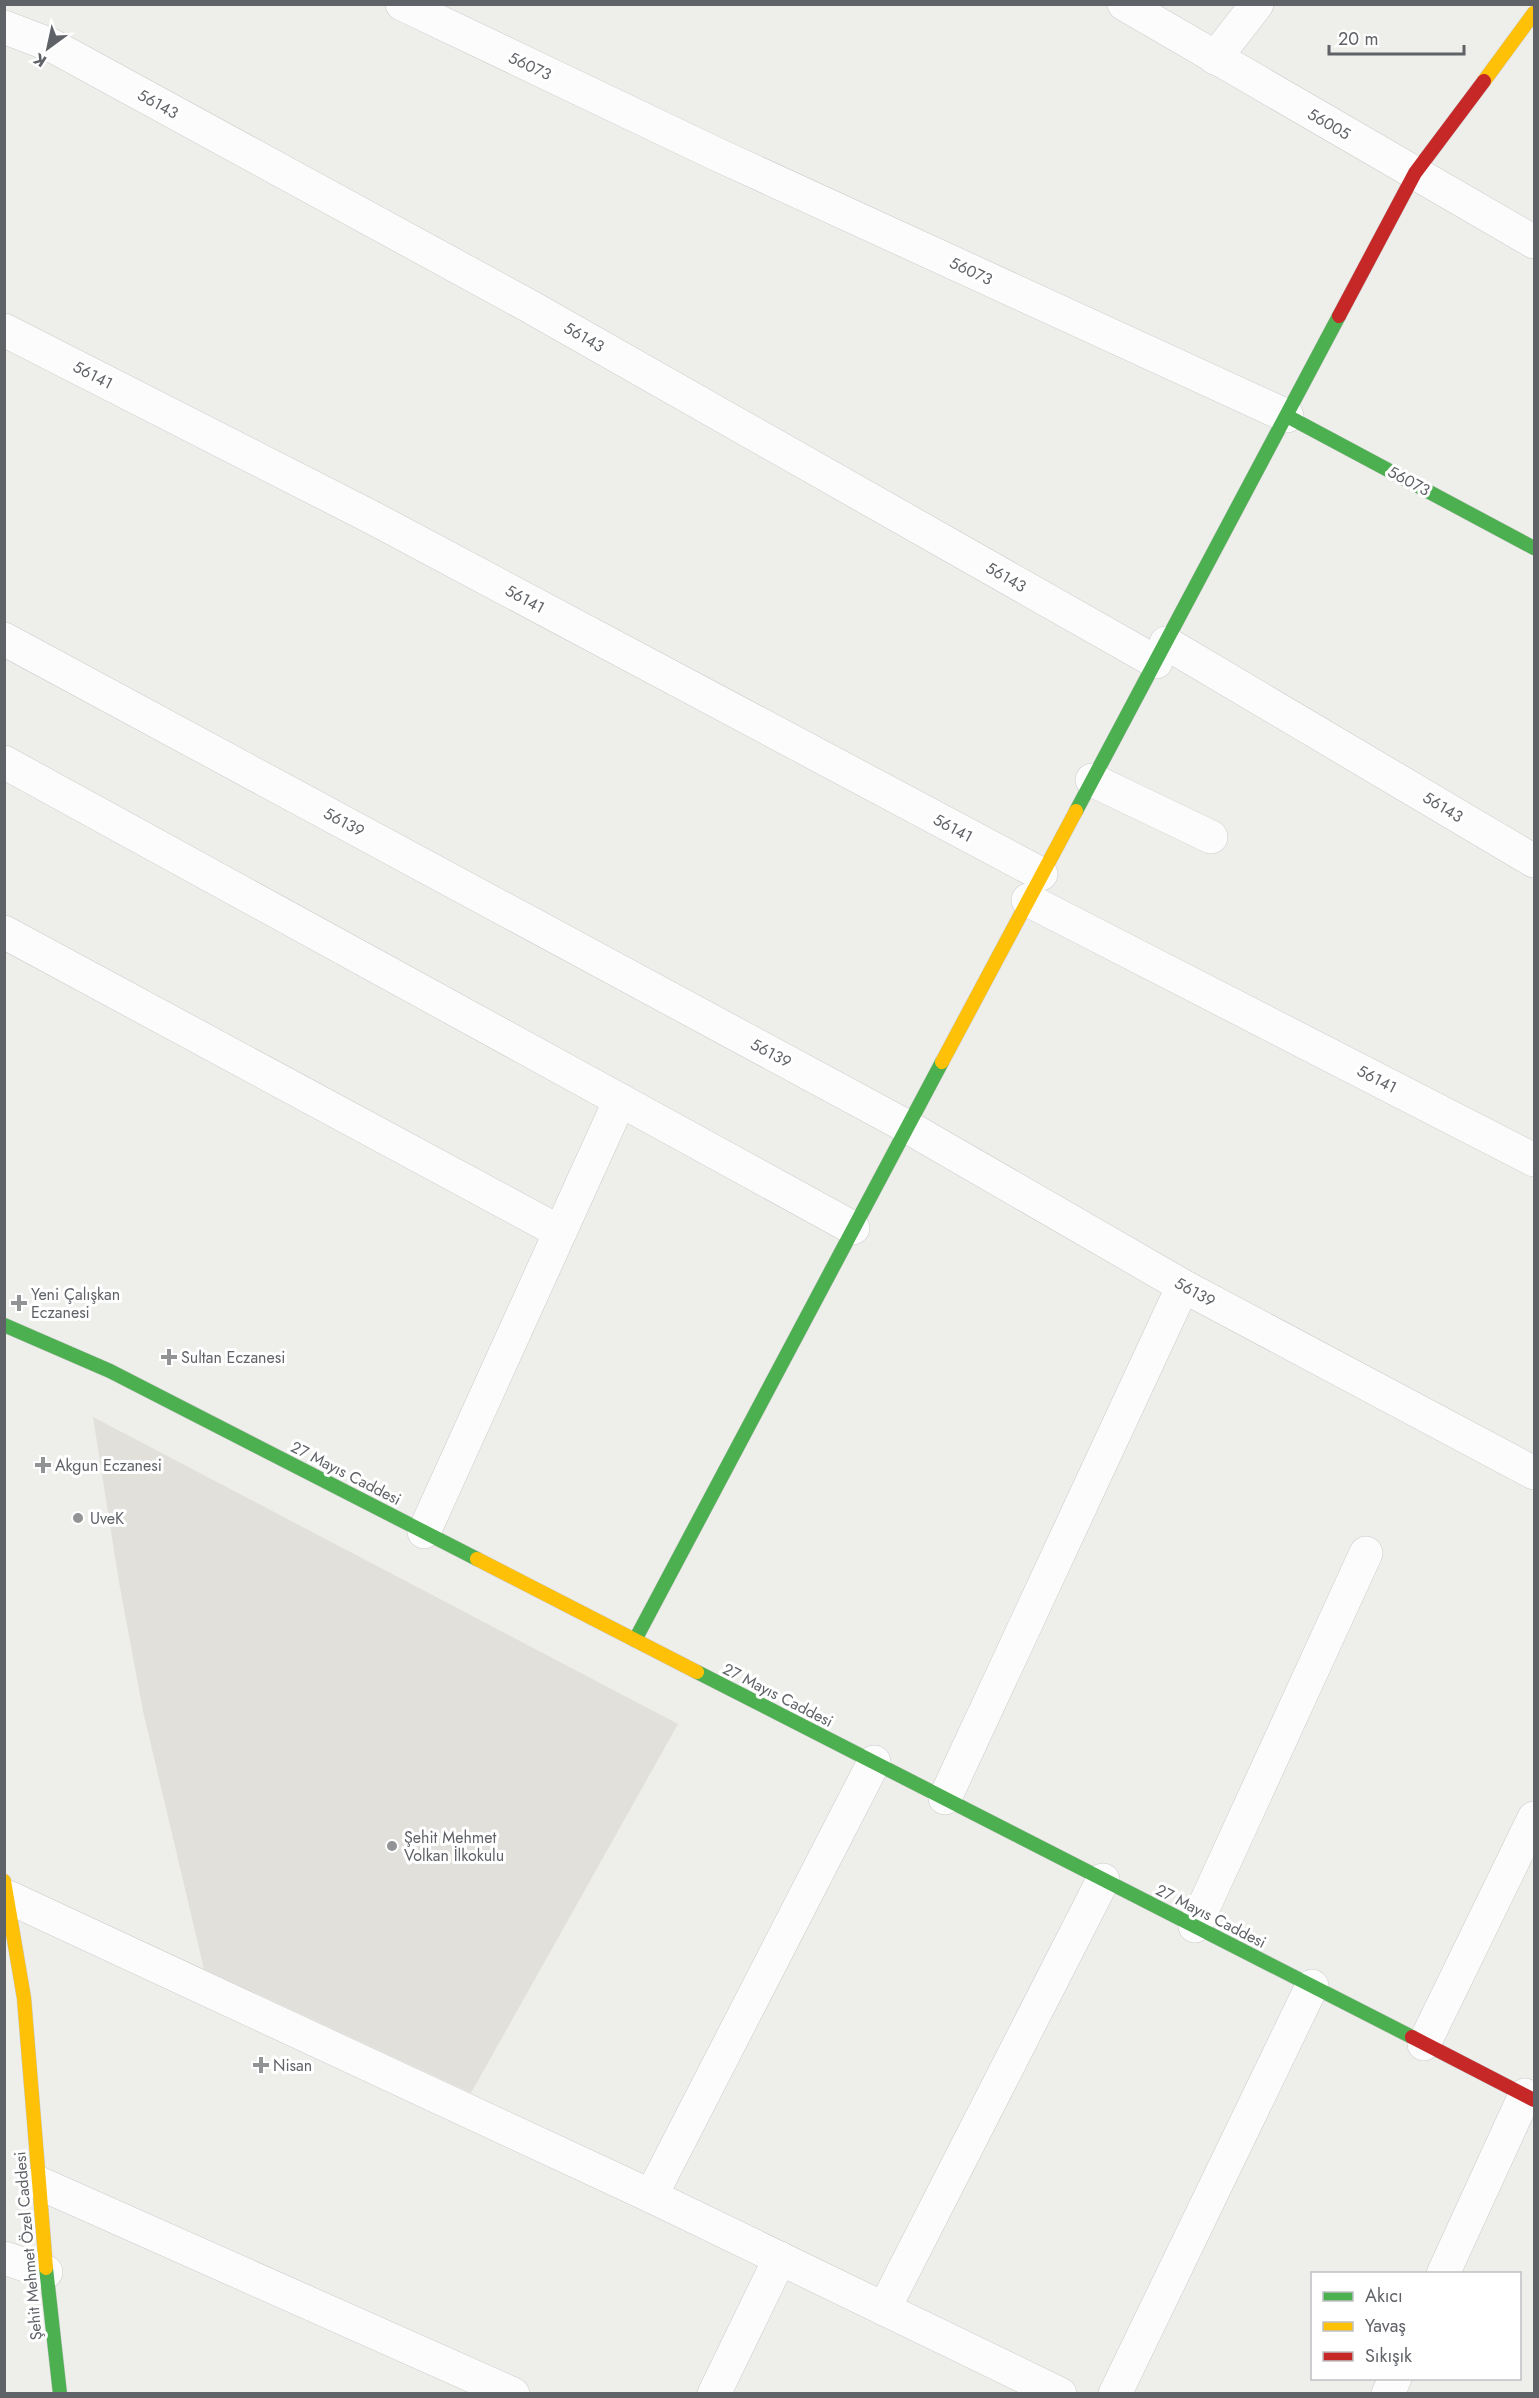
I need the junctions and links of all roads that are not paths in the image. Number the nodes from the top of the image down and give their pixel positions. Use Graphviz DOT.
graph roads {
  1 [pos="402,4"];
  2 [pos="1124,4"];
  3 [pos="1257,4"];
  4 [pos="1534,13"];
  5 [pos="4,27"];
  6 [pos="1215,58"];
  7 [pos="1415,173"];
  8 [pos="1534,242"];
  9 [pos="4,330"];
  10 [pos="1287,416"];
  11 [pos="1534,548"];
  12 [pos="4,639"];
  13 [pos="1161,652"];
  14 [pos="4,762"];
  15 [pos="1092,780"];
  16 [pos="1211,837"];
  17 [pos="1534,861"];
  18 [pos="1034,887"];
  19 [pos="4,932"];
  20 [pos="620,1100"];
  21 [pos="906,1126"];
  22 [pos="1534,1160"];
  23 [pos="853,1228"];
  24 [pos="560,1232"];
  25 [pos="1183,1286"];
  26 [pos="4,1325"];
  27 [pos="1534,1473"];
  28 [pos="424,1532"];
  29 [pos="1366,1553"];
  30 [pos="635,1640"];
  31 [pos="874,1762"];
  32 [pos="945,1798"];
  33 [pos="1534,1818"];
  34 [pos="1103,1880"];
  35 [pos="6,1889"];
  36 [pos="1195,1926"];
  37 [pos="1312,1986"];
  38 [pos="14,1995"];
  39 [pos="1424,2044"];
  40 [pos="1530,2097"];
  41 [pos="39,2183"];
  42 [pos="651,2196"];
  43 [pos="4,2258"];
  44 [pos="780,2258"];
  45 [pos="46,2272"];
  46 [pos="1444,2272"];
  47 [pos="884,2309"];
  48 [pos="1395,2380"];
  49 [pos="60,2394"];
  50 [pos="513,2394"];
  51 [pos="714,2394"];
  52 [pos="1059,2394"];
  53 [pos="1115,2394"];
  54 [pos="1388,2394"];
  1 -- 10 [label="street, 56073"];
  2 -- 6 [label="street, 56005"];
  3 -- 6 [label="street"];
  4 -- 7 [label="street"];
  5 -- 13 [label="street, 56143"];
  6 -- 7 [label="street, 56005"];
  7 -- 8 [label="street, 56005"];
  7 -- 10 [label="street"];
  9 -- 18 [label="street, 56141"];
  10 -- 11 [label="street, 56073"];
  10 -- 13 [label="street"];
  12 -- 21 [label="street, 56139"];
  13 -- 15 [label="street"];
  13 -- 17 [label="street, 56143"];
  14 -- 20 [label="street"];
  15 -- 16 [label="street"];
  15 -- 18 [label="street"];
  18 -- 21 [label="street"];
  18 -- 22 [label="street, 56141"];
  19 -- 24 [label="street"];
  20 -- 23 [label="street"];
  20 -- 24 [label="street"];
  21 -- 23 [label="street"];
  21 -- 25 [label="street, 56139"];
  23 -- 30 [label="street"];
  24 -- 28 [label="street"];
  25 -- 27 [label="street, 56139"];
  25 -- 32 [label="street"];
  26 -- 28 [label="street, 27 Mayıs Caddesi"];
  28 -- 30 [label="street, 27 Mayıs Caddesi"];
  29 -- 36 [label="street"];
  30 -- 31 [label="street, 27 Mayıs Caddesi"];
  31 -- 32 [label="street, 27 Mayıs Caddesi"];
  31 -- 42 [label="street"];
  32 -- 34 [label="street, 27 Mayıs Caddesi"];
  33 -- 39 [label="street"];
  34 -- 36 [label="street, 27 Mayıs Caddesi"];
  34 -- 47 [label="street"];
  35 -- 38 [label="street, Şehit Mehmet Özel Caddesi"];
  35 -- 42 [label="street"];
  36 -- 37 [label="street, 27 Mayıs Caddesi"];
  37 -- 39 [label="street, 27 Mayıs Caddesi"];
  37 -- 53 [label="street"];
  38 -- 41 [label="street, Şehit Mehmet Özel Caddesi"];
  39 -- 40 [label="street, 27 Mayıs Caddesi"];
  40 -- 46 [label="street"];
  41 -- 45 [label="street, Şehit Mehmet Özel Caddesi"];
  41 -- 50 [label="street"];
  42 -- 44 [label="street"];
  43 -- 45 [label="street"];
  44 -- 47 [label="street"];
  44 -- 51 [label="street"];
  45 -- 49 [label="street, Şehit Mehmet Özel Caddesi"];
  47 -- 52 [label="street"];
  48 -- 54 [label="street"];
}
